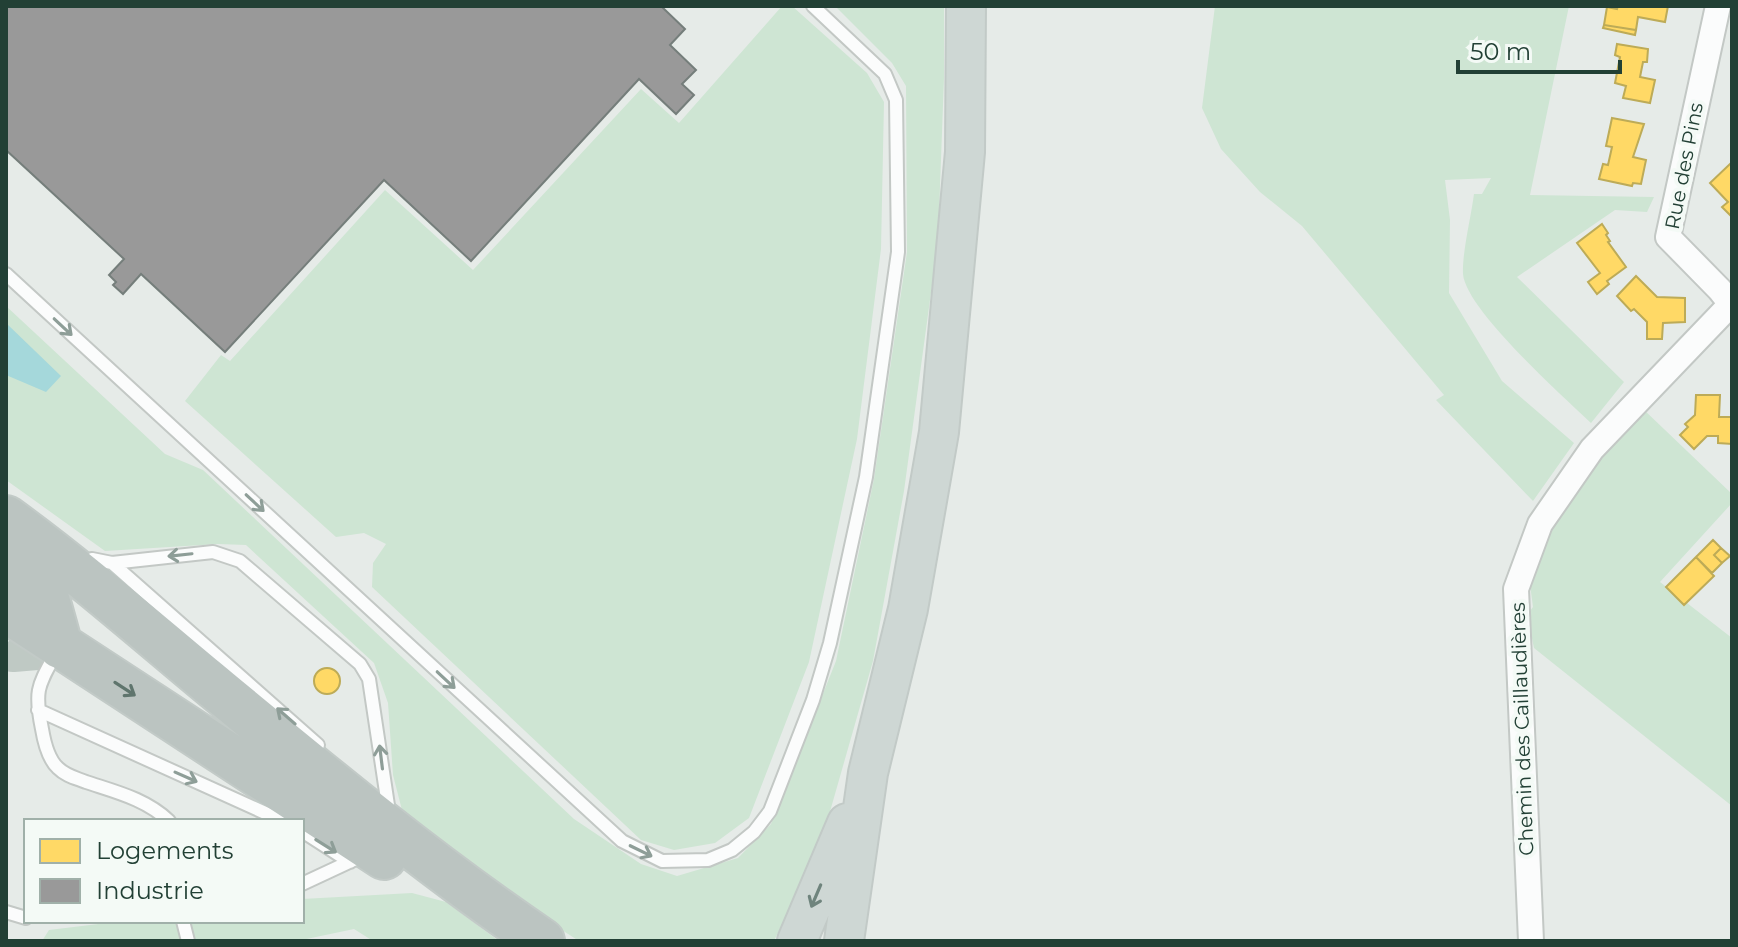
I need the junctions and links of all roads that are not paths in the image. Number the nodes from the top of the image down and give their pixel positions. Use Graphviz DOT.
graph roads {
  1 [pos="813,6"];
  2 [pos="966,6"];
  3 [pos="1718,6"];
  4 [pos="6,274"];
  5 [pos="1731,304"];
  6 [pos="6,491"];
  7 [pos="6,518"];
  8 [pos="6,541"];
  9 [pos="6,567"];
  10 [pos="100,570"];
  11 [pos="6,590"];
  12 [pos="6,610"];
  13 [pos="6,629"];
  14 [pos="60,646"];
  15 [pos="38,710"];
  16 [pos="328,753"];
  17 [pos="868,773"];
  18 [pos="375,795"];
  19 [pos="167,819"];
  20 [pos="279,819"];
  21 [pos="304,831"];
  22 [pos="376,838"];
  23 [pos="304,883"];
  24 [pos="518,941"];
  25 [pos="542,941"];
  26 [pos="797,941"];
  27 [pos="844,941"];
  28 [pos="1531,941"];
  4 -- 1 [label="lane, one-way"];
  2 -- 17 [label="main road"];
  3 -- 5 [label="street, Rue des Pins"];
  5 -- 28 [label="street, Chemin des Caillaudières"];
  6 -- 10 [label="highway"];
  7 -- 10 [label="highway"];
  8 -- 10 [label="highway"];
  9 -- 14 [label="highway"];
  16 -- 10 [label="lane, one-way"];
  10 -- 22 [label="highway"];
  22 -- 10 [label="lane, one-way"];
  11 -- 14 [label="highway"];
  12 -- 14 [label="highway"];
  13 -- 14 [label="highway"];
  14 -- 15 [label="lane"];
  14 -- 22 [label="highway, one-way"];
  15 -- 19 [label="lane"];
  15 -- 20 [label="lane, one-way"];
  17 -- 26 [label="main road, one-way"];
  17 -- 27 [label="main road"];
  18 -- 22 [label="lane"];
  21 -- 22 [label="lane, one-way"];
  22 -- 23 [label="lane"];
  22 -- 24 [label="highway"];
  22 -- 25 [label="highway"];
}
